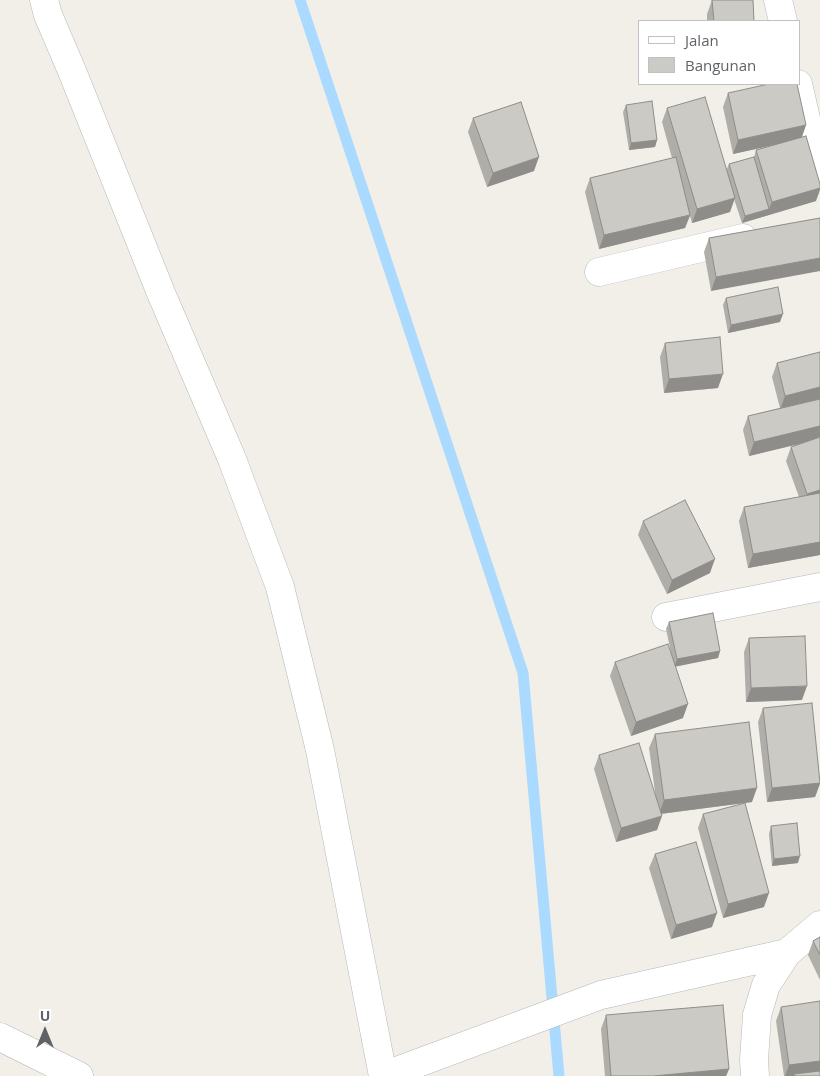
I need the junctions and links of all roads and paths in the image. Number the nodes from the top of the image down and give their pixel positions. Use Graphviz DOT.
graph roads {
  1 [pos="44,0"];
  2 [pos="778,0"];
  3 [pos="783,20"];
  4 [pos="798,85"];
  5 [pos="820,179"];
  6 [pos="772,231"];
  7 [pos="599,272"];
  8 [pos="820,587"];
  9 [pos="666,617"];
  10 [pos="820,924"];
  11 [pos="787,953"];
  12 [pos="0,1037"];
  13 [pos="79,1076"];
  14 [pos="383,1076"];
  15 [pos="755,1076"];
  1 -- 14 [label="street"];
  2 -- 3 [label="street"];
  4 -- 5 [label="street"];
  6 -- 7 [label="street"];
  8 -- 9 [label="street"];
  10 -- 11 [label="street"];
  11 -- 14 [label="street"];
  11 -- 15 [label="street"];
  12 -- 13 [label="street"];
}
